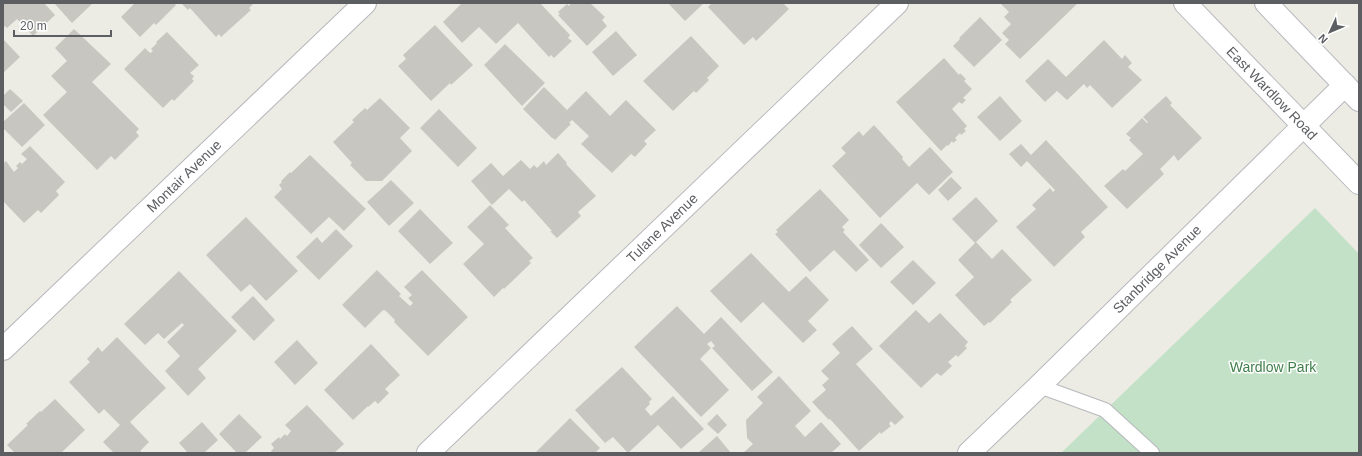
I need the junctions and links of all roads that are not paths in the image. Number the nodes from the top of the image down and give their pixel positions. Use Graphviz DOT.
graph roads {
  1 [pos="365,3"];
  2 [pos="897,3"];
  3 [pos="1185,3"];
  4 [pos="1266,3"];
  5 [pos="1352,92"];
  6 [pos="1304,125"];
  7 [pos="1359,183"];
  8 [pos="3,349"];
  9 [pos="1039,386"];
  10 [pos="428,453"];
  11 [pos="969,453"];
  12 [pos="1152,453"];
  1 -- 8 [label="street, Montair Avenue"];
  2 -- 10 [label="street, Tulane Avenue"];
  3 -- 6 [label="street, East Wardlow Road"];
  4 -- 5 [label="street"];
  5 -- 6 [label="street, Stanbridge Avenue"];
  6 -- 7 [label="street, East Wardlow Road"];
  6 -- 9 [label="street, Stanbridge Avenue"];
  9 -- 11 [label="street, Stanbridge Avenue"];
  9 -- 12 [label="lane"];
}
